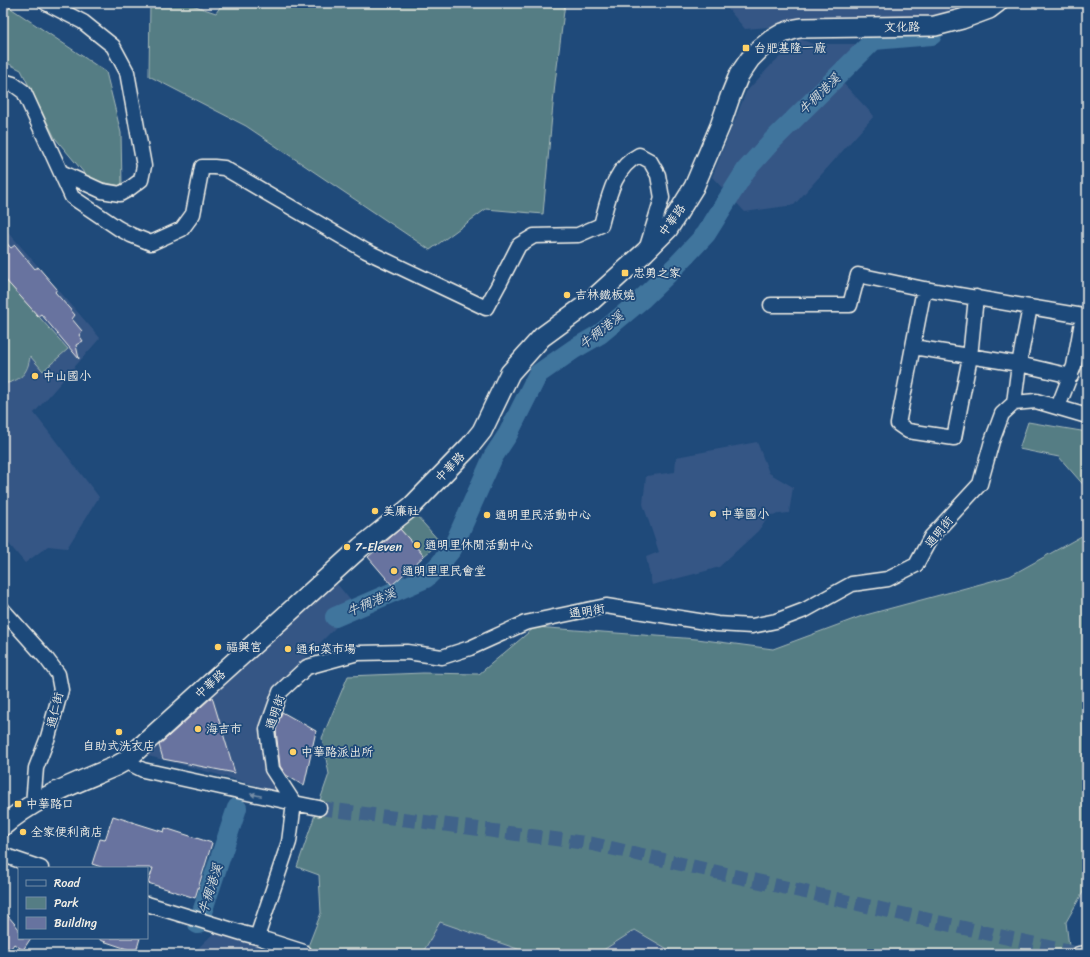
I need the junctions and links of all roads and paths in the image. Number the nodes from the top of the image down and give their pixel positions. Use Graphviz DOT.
graph roads {
  1 [pos="46,3"];
  2 [pos="997,3"];
  3 [pos="801,28"];
  4 [pos="3,81"];
  5 [pos="61,172"];
  6 [pos="645,252"];
  7 [pos="924,289"];
  8 [pos="976,297"];
  9 [pos="771,305"];
  10 [pos="1030,307"];
  11 [pos="914,347"];
  12 [pos="970,357"];
  13 [pos="1019,364"];
  14 [pos="1070,376"];
  15 [pos="1014,403"];
  16 [pos="1058,407"];
  17 [pos="1087,416"];
  18 [pos="3,610"];
  19 [pos="124,761"];
  20 [pos="294,803"];
  21 [pos="33,804"];
  22 [pos="319,808"];
  23 [pos="3,826"];
  24 [pos="3,855"];
  25 [pos="38,867"];
  26 [pos="148,904"];
  27 [pos="257,937"];
  28 [pos="304,952"];
  29 [pos="1087,953"];
  30 [pos="1080,954"];
  1 -- 5 [label="street"];
  2 -- 3 [label="street, 文化路"];
  3 -- 6 [label="street, 中華路"];
  4 -- 5 [label="street"];
  5 -- 6 [label="street"];
  6 -- 19 [label="street, 中華路"];
  7 -- 8 [label="street"];
  7 -- 9 [label="street"];
  7 -- 11 [label="street"];
  8 -- 10 [label="street"];
  8 -- 12 [label="street"];
  10 -- 13 [label="street"];
  10 -- 14 [label="street"];
  11 -- 12 [label="street"];
  11 -- 12 [label="street"];
  12 -- 13 [label="street"];
  13 -- 14 [label="street"];
  13 -- 15 [label="street"];
  14 -- 16 [label="street"];
  15 -- 16 [label="street"];
  15 -- 20 [label="street, 通明街"];
  16 -- 17 [label="street"];
  18 -- 21 [label="street, 通仁街"];
  20 -- 19 [label="street, one-way"];
  19 -- 21 [label="street, 中華路"];
  20 -- 22 [label="street"];
  20 -- 27 [label="street"];
  21 -- 23 [label="street, 中華路"];
  24 -- 25 [label="street"];
  26 -- 27 [label="street"];
  27 -- 28 [label="street"];
  29 -- 30 [label="street"];
}
